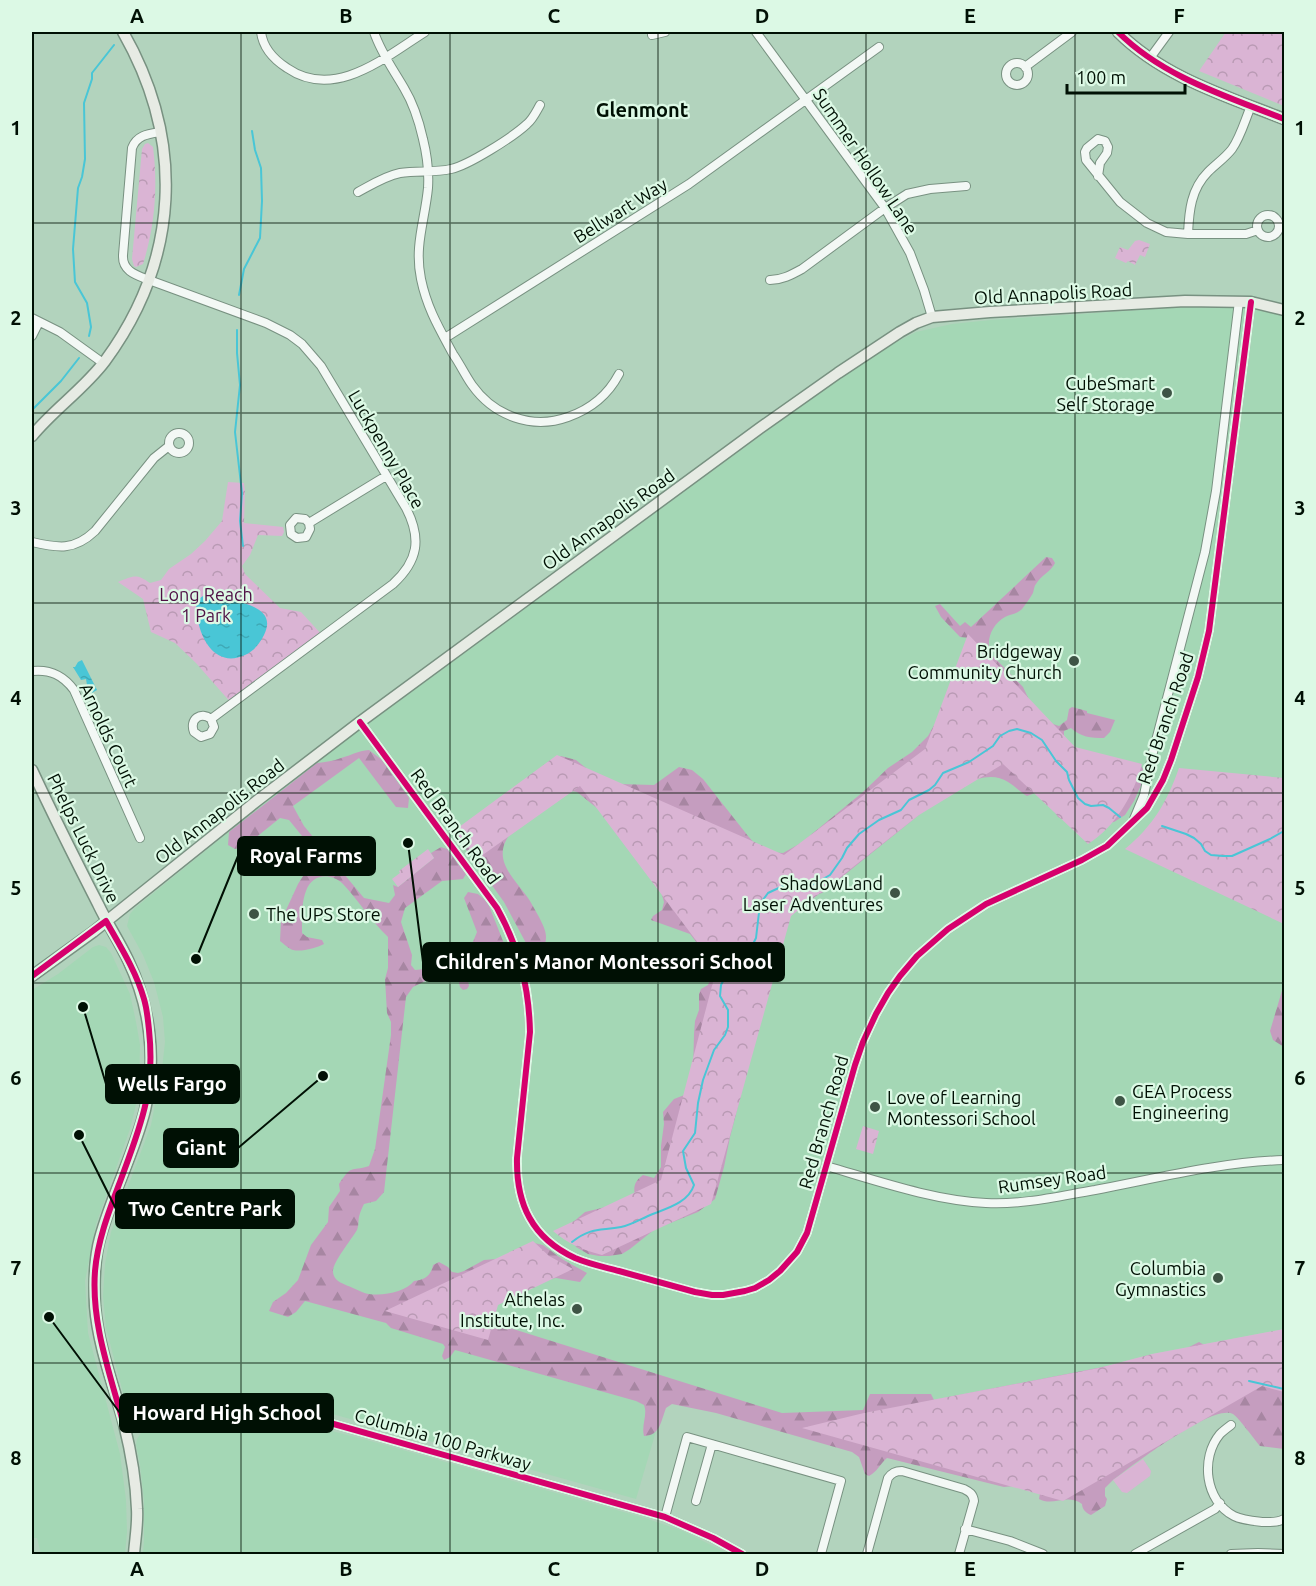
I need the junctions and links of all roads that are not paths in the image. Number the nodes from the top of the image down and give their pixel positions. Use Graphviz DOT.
graph roads {
  1 [pos="123,32"];
  2 [pos="261,32"];
  3 [pos="374,32"];
  4 [pos="425,32"];
  5 [pos="665,32"];
  6 [pos="756,32"];
  7 [pos="1072,32"];
  8 [pos="1118,32"];
  9 [pos="1168,32"];
  10 [pos="652,35"];
  11 [pos="879,47"];
  12 [pos="385,58"];
  13 [pos="1150,58"];
  14 [pos="1025,67"];
  15 [pos="806,99"];
  16 [pos="540,105"];
  17 [pos="1251,106"];
  18 [pos="1284,118"];
  19 [pos="161,132"];
  20 [pos="428,172"];
  21 [pos="1098,176"];
  22 [pos="966,186"];
  23 [pos="358,192"];
  24 [pos="885,208"];
  25 [pos="1258,230"];
  26 [pos="1188,234"];
  27 [pos="149,279"];
  28 [pos="770,280"];
  29 [pos="1239,301"];
  30 [pos="1251,302"];
  31 [pos="1284,310"];
  32 [pos="932,317"];
  33 [pos="35,320"];
  34 [pos="32,336"];
  35 [pos="444,338"];
  36 [pos="103,363"];
  37 [pos="619,374"];
  38 [pos="32,436"];
  39 [pos="169,446"];
  40 [pos="386,476"];
  41 [pos="309,523"];
  42 [pos="32,542"];
  43 [pos="32,671"];
  44 [pos="211,719"];
  45 [pos="360,722"];
  46 [pos="33,777"];
  47 [pos="1133,821"];
  48 [pos="140,838"];
  49 [pos="106,921"];
  50 [pos="32,976"];
  51 [pos="1284,1160"];
  52 [pos="826,1166"];
  53 [pos="1231,1425"];
  54 [pos="124,1426"];
  55 [pos="712,1444"];
  56 [pos="696,1501"];
  57 [pos="1220,1503"];
  58 [pos="665,1517"];
  59 [pos="1284,1520"];
  60 [pos="965,1529"];
  61 [pos="1148,1551"];
  62 [pos="134,1554"];
  63 [pos="742,1554"];
  64 [pos="821,1554"];
  65 [pos="867,1554"];
  66 [pos="959,1554"];
  67 [pos="1043,1554"];
  68 [pos="1135,1554"];
  69 [pos="1231,1554"];
  70 [pos="1258,1554"];
  71 [pos="1284,1554"];
  1 -- 19 [label="main road"];
  2 -- 12 [label="street"];
  3 -- 12 [label="street"];
  4 -- 12 [label="street"];
  5 -- 10 [label="street"];
  6 -- 15 [label="street, Summer Hollow Lane"];
  7 -- 14 [label="street"];
  8 -- 13 [label="main road"];
  9 -- 13 [label="street"];
  11 -- 15 [label="street, Bellwart Way"];
  12 -- 20 [label="street"];
  13 -- 17 [label="main road"];
  15 -- 24 [label="street, Summer Hollow Lane"];
  15 -- 35 [label="street, Bellwart Way"];
  16 -- 20 [label="street"];
  17 -- 18 [label="main road"];
  17 -- 26 [label="street"];
  19 -- 27 [label="main road"];
  19 -- 27 [label="street, Luckpenny Place"];
  20 -- 23 [label="street"];
  20 -- 35 [label="street"];
  21 -- 26 [label="street"];
  22 -- 24 [label="street"];
  24 -- 28 [label="street"];
  24 -- 32 [label="street, Summer Hollow Lane"];
  25 -- 26 [label="street"];
  27 -- 36 [label="main road"];
  27 -- 40 [label="street, Luckpenny Place"];
  29 -- 30 [label="main road, Old Annapolis Road"];
  29 -- 32 [label="main road, Old Annapolis Road"];
  29 -- 47 [label="street, Red Branch Road"];
  30 -- 31 [label="main road, Old Annapolis Road"];
  30 -- 47 [label="street, Red Branch Road"];
  32 -- 45 [label="main road, Old Annapolis Road"];
  33 -- 34 [label="street"];
  33 -- 36 [label="street"];
  35 -- 37 [label="street"];
  36 -- 38 [label="main road"];
  39 -- 42 [label="street"];
  40 -- 41 [label="street"];
  40 -- 44 [label="street, Luckpenny Place"];
  43 -- 48 [label="street, Arnolds Court"];
  45 -- 49 [label="main road, Old Annapolis Road"];
  45 -- 52 [label="street, Red Branch Road"];
  46 -- 49 [label="main road, Phelps Luck Drive"];
  47 -- 52 [label="street, Red Branch Road"];
  49 -- 50 [label="main road, Old Annapolis Road"];
  49 -- 54 [label="main road, Phelps Luck Drive"];
  51 -- 52 [label="street, Rumsey Road"];
  53 -- 57 [label="street"];
  54 -- 58 [label="street, Columbia 100 Parkway"];
  54 -- 62 [label="main road, Phelps Luck Drive"];
  55 -- 56 [label="street"];
  55 -- 58 [label="street"];
  55 -- 64 [label="street"];
  57 -- 59 [label="street"];
  57 -- 61 [label="street"];
  58 -- 63 [label="street, Columbia 100 Parkway"];
  60 -- 65 [label="street"];
  60 -- 66 [label="street"];
  60 -- 67 [label="street"];
  61 -- 68 [label="street"];
  69 -- 70 [label="street"];
  70 -- 71 [label="street"];
}
